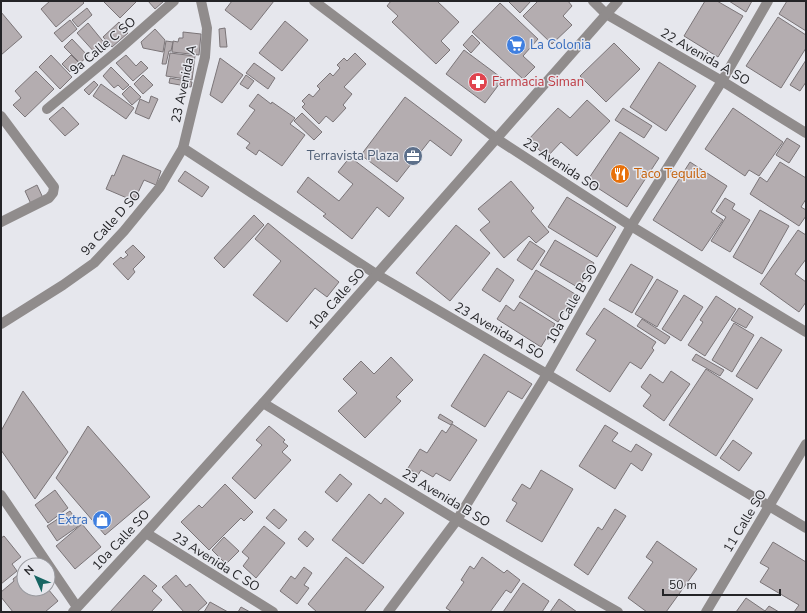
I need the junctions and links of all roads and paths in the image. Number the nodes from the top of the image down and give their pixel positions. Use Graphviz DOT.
graph roads {
  1 [pos="174,1"];
  2 [pos="201,1"];
  3 [pos="593,1"];
  4 [pos="618,1"];
  5 [pos="768,1"];
  6 [pos="318,2"];
  7 [pos="606,14"];
  8 [pos="722,81"];
  9 [pos="47,109"];
  10 [pos="1,116"];
  11 [pos="806,133"];
  12 [pos="497,139"];
  13 [pos="183,148"];
  14 [pos="1,222"];
  15 [pos="631,226"];
  16 [pos="376,274"];
  17 [pos="1,324"];
  18 [pos="806,332"];
  19 [pos="547,374"];
  20 [pos="263,402"];
  21 [pos="806,444"];
  22 [pos="1,495"];
  23 [pos="769,505"];
  24 [pos="457,520"];
  25 [pos="806,528"];
  26 [pos="146,533"];
  27 [pos="75,610"];
  28 [pos="273,612"];
  29 [pos="388,612"];
  30 [pos="618,612"];
  31 [pos="706,612"];
  1 -- 9 [label="street, 9a Calle C SO"];
  2 -- 13 [label="street, 23 Avenida A"];
  3 -- 7 [label="street, 22 Avenida A SO"];
  4 -- 7 [label="street, 10a Calle SO"];
  5 -- 8 [label="street, 10a Calle B SO"];
  6 -- 12 [label="street, 23 Avenida SO"];
  7 -- 8 [label="street, 22 Avenida A SO"];
  7 -- 12 [label="street, 10a Calle SO"];
  8 -- 11 [label="street, 22 Avenida A SO"];
  8 -- 15 [label="street, 10a Calle B SO"];
  10 -- 14 [label="street"];
  12 -- 15 [label="street, 23 Avenida SO"];
  12 -- 16 [label="street, 10a Calle SO"];
  13 -- 16 [label="street, 23 Avenida A SO"];
  13 -- 17 [label="street, 9a Calle D SO"];
  15 -- 18 [label="street, 23 Avenida SO"];
  15 -- 19 [label="street, 10a Calle B SO"];
  16 -- 19 [label="street, 23 Avenida A SO"];
  16 -- 20 [label="street, 10a Calle SO"];
  19 -- 23 [label="street, 23 Avenida A SO"];
  19 -- 24 [label="street, 10a Calle B SO"];
  20 -- 24 [label="street, 23 Avenida B SO"];
  20 -- 26 [label="street, 10a Calle SO"];
  21 -- 23 [label="street, 11 Calle SO"];
  22 -- 27 [label="street"];
  23 -- 25 [label="street, 23 Avenida A SO"];
  23 -- 31 [label="street, 11 Calle SO"];
  24 -- 29 [label="street, 10a Calle B SO"];
  24 -- 30 [label="street, 23 Avenida B SO"];
  26 -- 27 [label="street, 10a Calle SO"];
  26 -- 28 [label="street, 23 Avenida C SO"];
}
